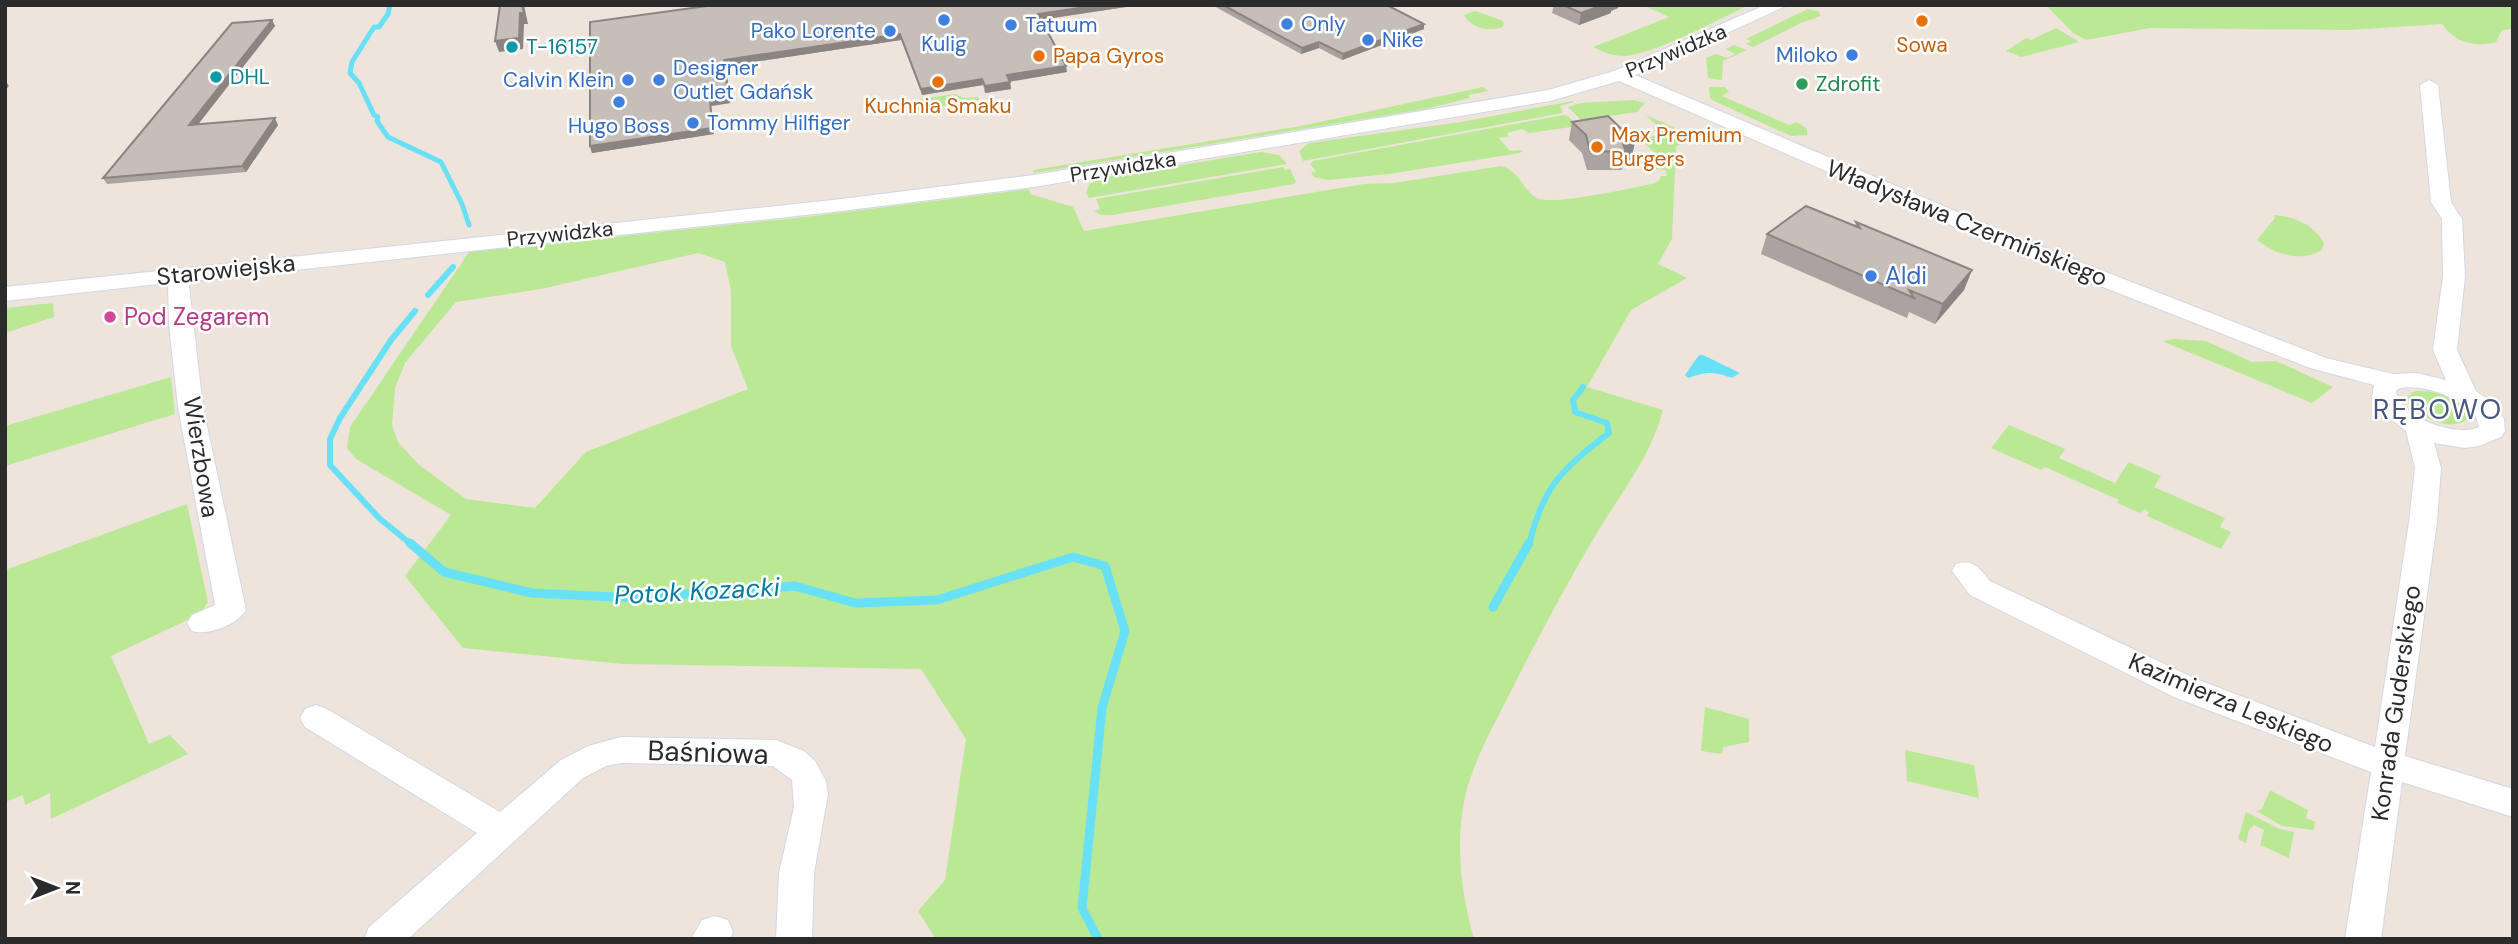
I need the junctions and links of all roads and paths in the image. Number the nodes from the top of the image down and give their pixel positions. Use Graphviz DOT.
graph roads {
  1 [pos="1780,5"];
  2 [pos="1620,75"];
  3 [pos="2429,85"];
  4 [pos="446,246"];
  5 [pos="187,274"];
  6 [pos="5,295"];
  7 [pos="2445,349"];
  8 [pos="2422,381"];
  9 [pos="2388,390"];
  10 [pos="2466,396"];
  11 [pos="2501,426"];
  12 [pos="2418,428"];
  13 [pos="2456,439"];
  14 [pos="2428,468"];
  15 [pos="1966,571"];
  16 [pos="202,623"];
  17 [pos="316,718"];
  18 [pos="2386,765"];
  19 [pos="2513,803"];
  20 [pos="501,830"];
  21 [pos="382,939"];
  22 [pos="794,939"];
  23 [pos="2363,939"];
  1 -- 2 [label="street, Przywidzka"];
  2 -- 4 [label="street, Przywidzka"];
  2 -- 9 [label="street, Władysława Czermińskiego"];
  3 -- 7 [label="street"];
  4 -- 5 [label="street, Starowiejska"];
  5 -- 6 [label="street, Starowiejska"];
  5 -- 16 [label="street, Wierzbowa"];
  7 -- 8 [label="street"];
  7 -- 10 [label="street"];
  8 -- 9 [label="street"];
  8 -- 10 [label="street"];
  9 -- 12 [label="street"];
  10 -- 11 [label="street"];
  11 -- 13 [label="street"];
  12 -- 13 [label="street"];
  12 -- 14 [label="street, Konrada Guderskiego"];
  13 -- 14 [label="street"];
  14 -- 18 [label="street, Konrada Guderskiego"];
  15 -- 18 [label="street, Kazimierza Leskiego"];
  17 -- 20 [label="street"];
  18 -- 19 [label="street, Kazimierza Leskiego"];
  18 -- 23 [label="street, Konrada Guderskiego"];
  20 -- 21 [label="street, Baśniowa"];
  20 -- 22 [label="street, Baśniowa"];
}
